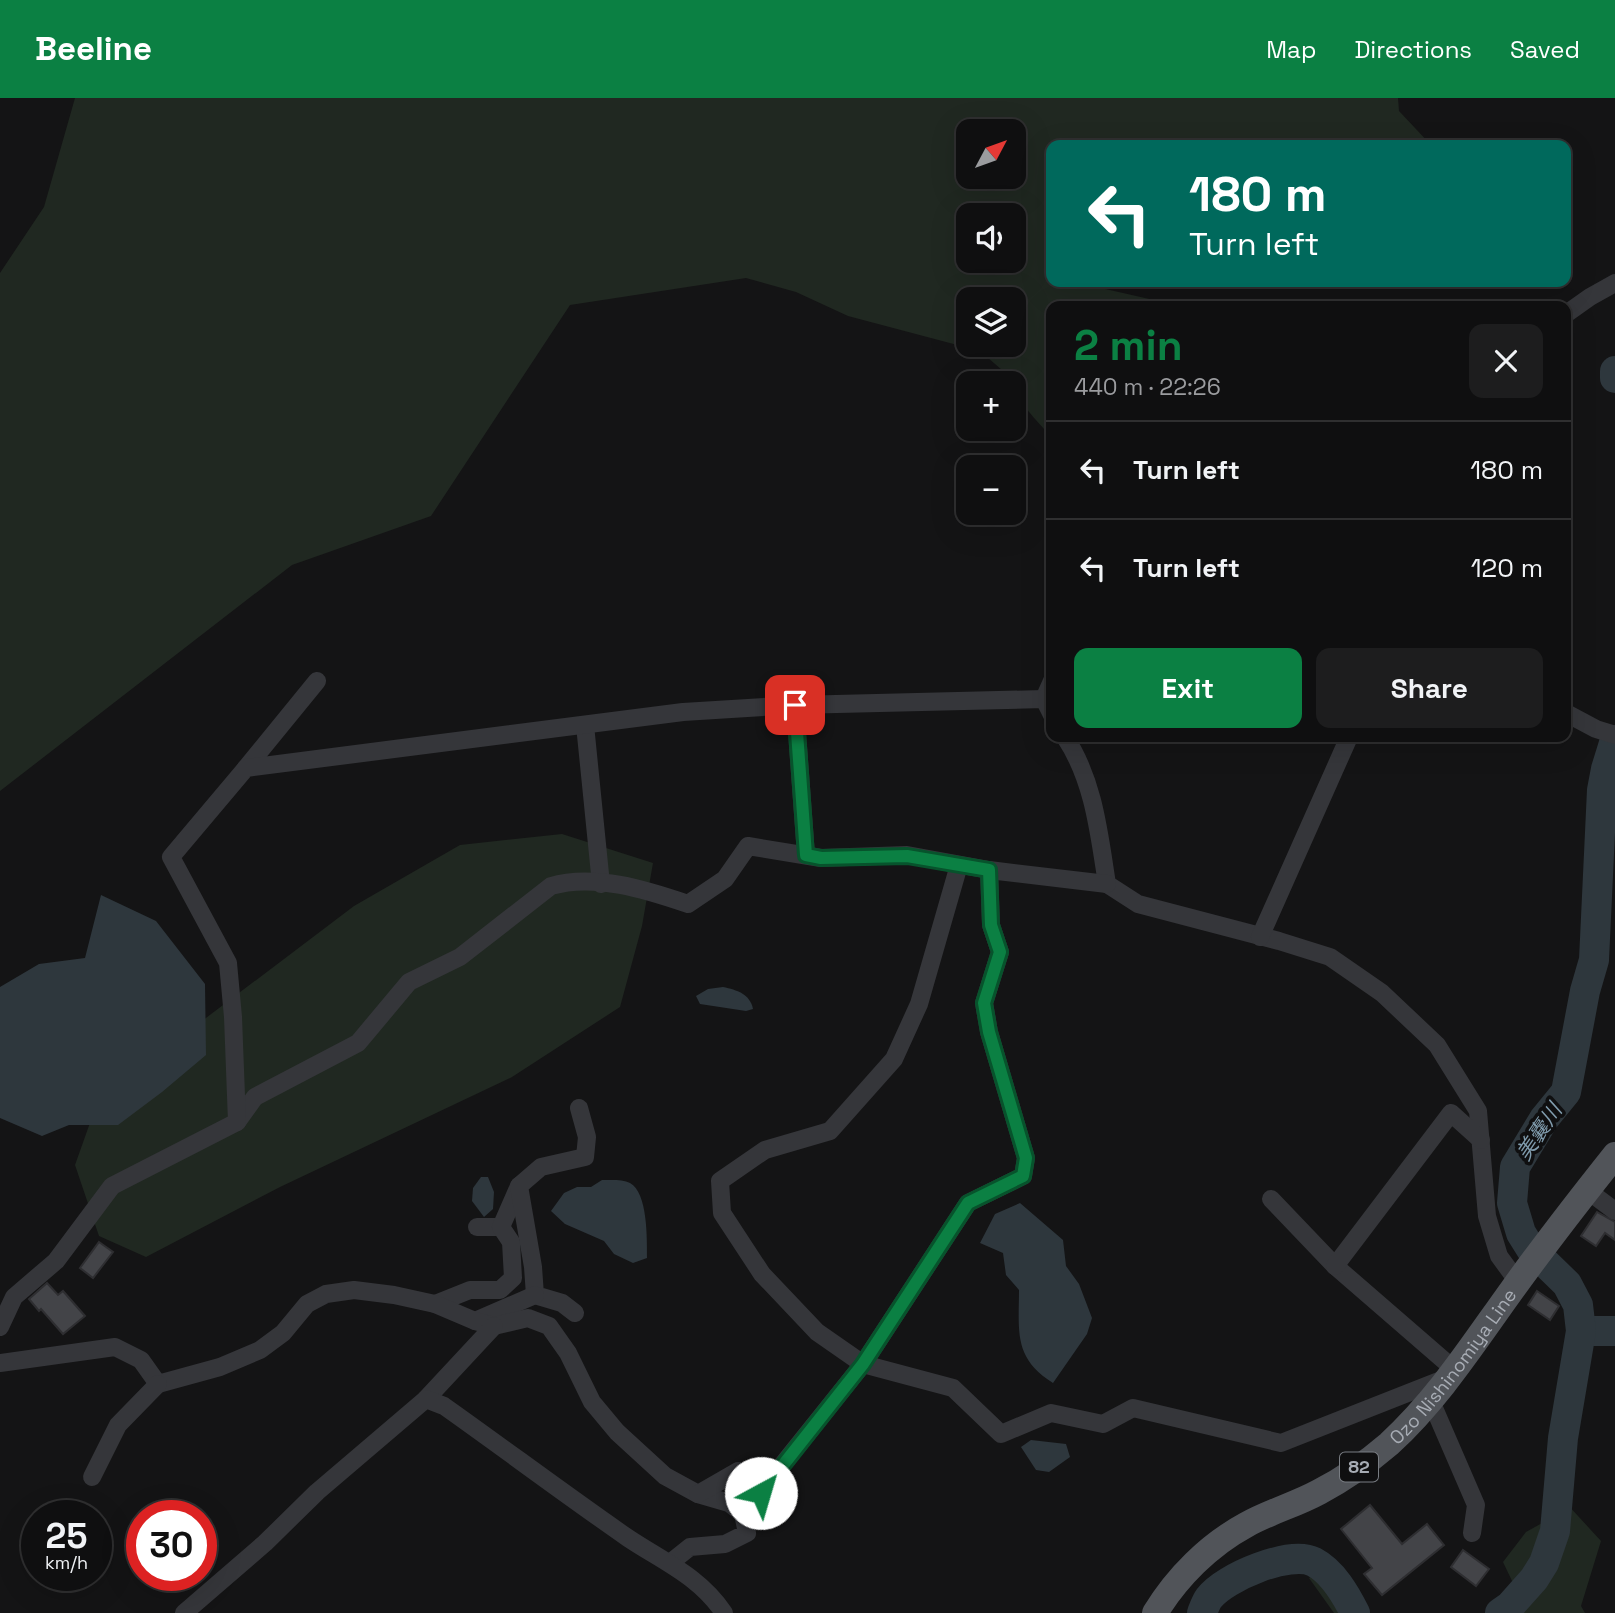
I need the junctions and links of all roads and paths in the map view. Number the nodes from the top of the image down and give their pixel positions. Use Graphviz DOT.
graph roads {
  1 [pos="1615,283"];
  2 [pos="1571,310"];
  3 [pos="317,681"];
  4 [pos="1046,694"];
  5 [pos="1044,699"];
  6 [pos="1046,703"];
  7 [pos="795,705"];
  8 [pos="1571,716"];
  9 [pos="585,725"];
  10 [pos="1615,735"];
  11 [pos="1068,742"];
  12 [pos="1347,742"];
  13 [pos="246,768"];
  14 [pos="806,855"];
  15 [pos="959,865"];
  16 [pos="989,870"];
  17 [pos="601,884"];
  18 [pos="1107,884"];
  19 [pos="1260,937"];
  20 [pos="579,1108"];
  21 [pos="237,1122"];
  22 [pos="1481,1140"];
  23 [pos="1615,1155"];
  24 [pos="519,1186"];
  25 [pos="1587,1190"];
  26 [pos="1271,1199"];
  27 [pos="1615,1211"];
  28 [pos="477,1227"];
  29 [pos="501,1227"];
  30 [pos="1335,1266"];
  31 [pos="1521,1278"];
  32 [pos="535,1295"];
  33 [pos="435,1304"];
  34 [pos="575,1313"];
  35 [pos="475,1321"];
  36 [pos="494,1326"];
  37 [pos="0,1327"];
  38 [pos="0,1363"];
  39 [pos="863,1364"];
  40 [pos="1452,1374"];
  41 [pos="158,1384"];
  42 [pos="426,1399"];
  43 [pos="1431,1401"];
  44 [pos="738,1471"];
  45 [pos="92,1477"];
  46 [pos="698,1494"];
  47 [pos="743,1514"];
  48 [pos="1472,1533"];
  49 [pos="670,1563"];
  50 [pos="184,1613"];
  51 [pos="724,1613"];
  52 [pos="1155,1613"];
  1 -- 2 [label="street"];
  3 -- 13 [label="street"];
  4 -- 5 [label="street"];
  5 -- 6 [label="street"];
  5 -- 7 [label="street"];
  7 -- 9 [label="street"];
  7 -- 14 [label="street"];
  8 -- 10 [label="street"];
  9 -- 13 [label="street"];
  9 -- 17 [label="street"];
  11 -- 18 [label="street"];
  12 -- 19 [label="street"];
  13 -- 21 [label="street"];
  14 -- 15 [label="street"];
  14 -- 17 [label="street"];
  15 -- 16 [label="street"];
  15 -- 39 [label="street"];
  16 -- 18 [label="street"];
  16 -- 39 [label="street"];
  17 -- 21 [label="street"];
  18 -- 19 [label="street"];
  19 -- 22 [label="street"];
  20 -- 24 [label="street"];
  21 -- 37 [label="street"];
  22 -- 30 [label="street"];
  22 -- 31 [label="street"];
  23 -- 25 [label="main road, Ozo Nishinomiya Line / 82"];
  24 -- 29 [label="street"];
  24 -- 32 [label="street"];
  25 -- 27 [label="street"];
  25 -- 31 [label="main road, Ozo Nishinomiya Line / 82"];
  26 -- 30 [label="street"];
  28 -- 29 [label="street"];
  29 -- 33 [label="street"];
  30 -- 40 [label="street"];
  31 -- 40 [label="main road, Ozo Nishinomiya Line / 82"];
  32 -- 34 [label="street"];
  32 -- 35 [label="street"];
  33 -- 35 [label="street"];
  33 -- 41 [label="street"];
  35 -- 36 [label="street"];
  36 -- 42 [label="street"];
  36 -- 46 [label="street"];
  38 -- 41 [label="street"];
  39 -- 40 [label="street"];
  39 -- 47 [label="street"];
  40 -- 43 [label="main road, Ozo Nishinomiya Line / 82"];
  41 -- 45 [label="street"];
  42 -- 49 [label="street"];
  42 -- 50 [label="street"];
  43 -- 48 [label="street"];
  43 -- 52 [label="main road, Ozo Nishinomiya Line / 82"];
  44 -- 46 [label="street"];
  46 -- 47 [label="street"];
  47 -- 49 [label="street"];
  49 -- 51 [label="street"];
}
